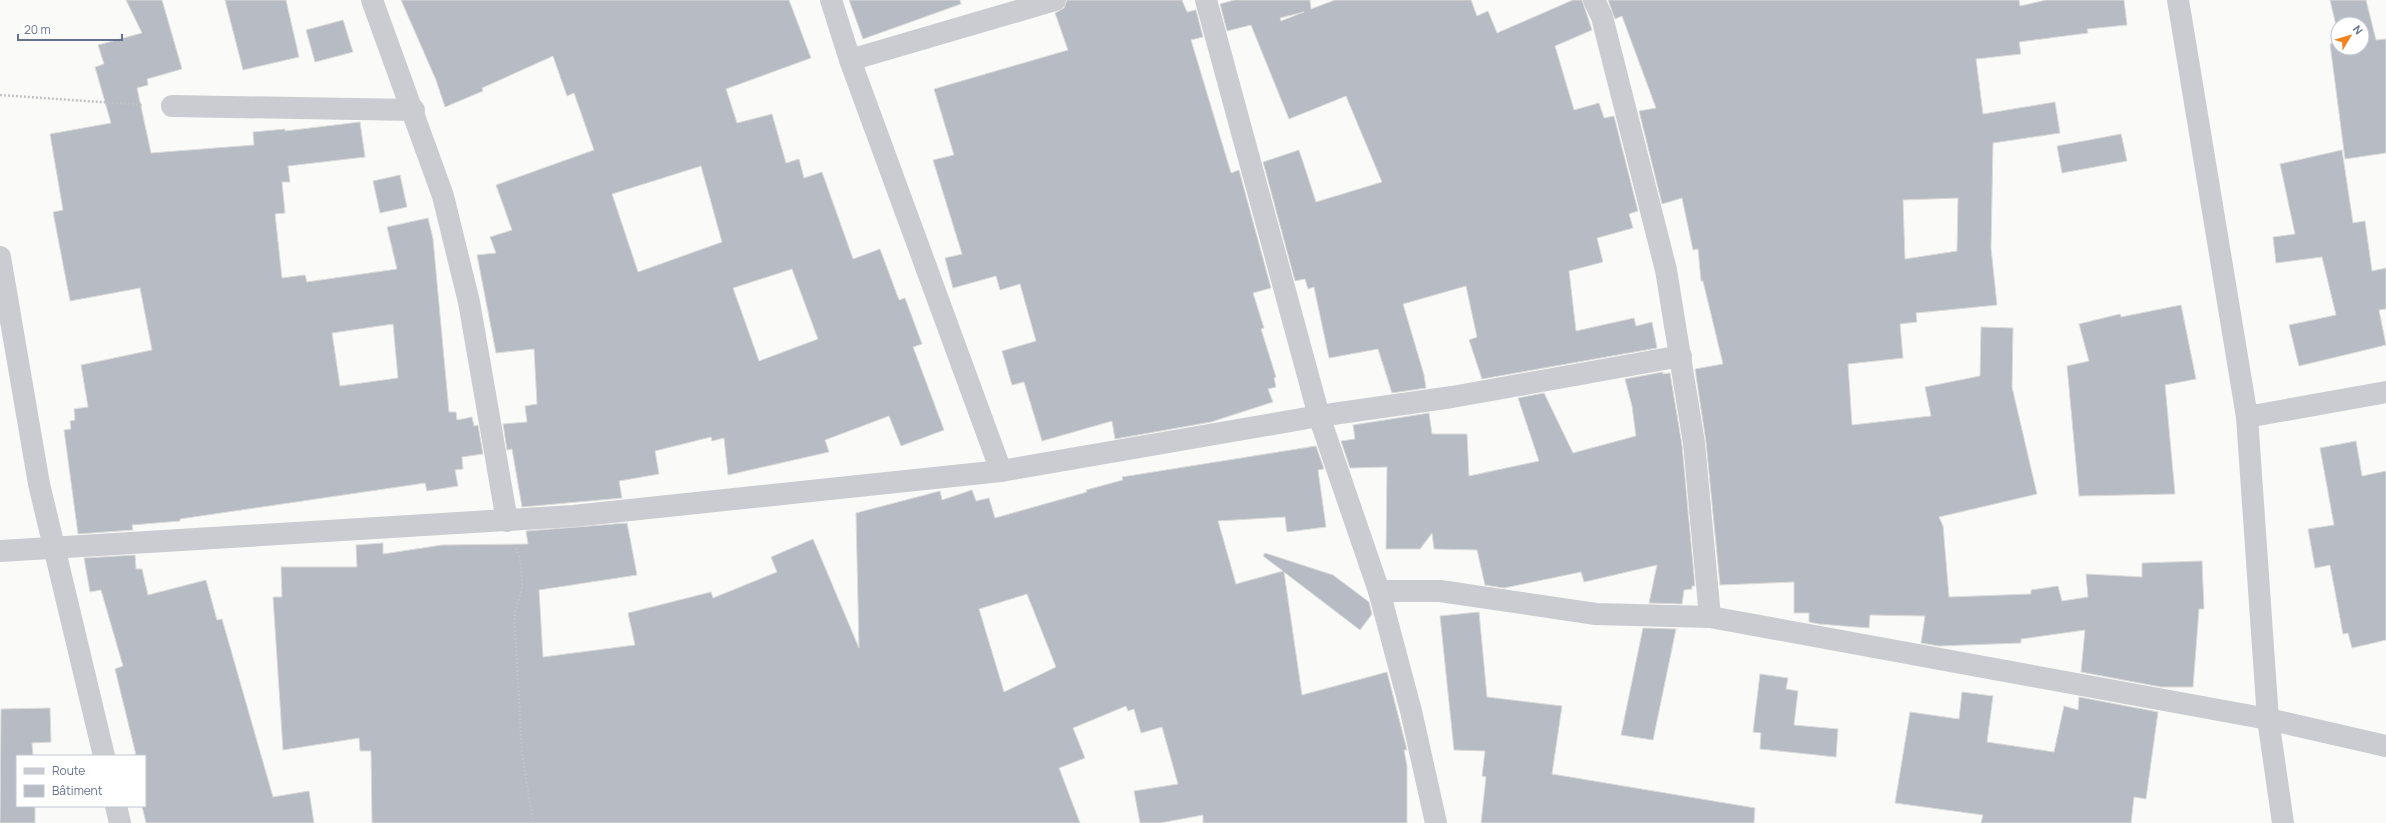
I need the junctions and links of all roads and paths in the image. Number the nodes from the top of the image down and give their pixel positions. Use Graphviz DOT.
graph roads {
  1 [pos="372,0"];
  2 [pos="831,0"];
  3 [pos="1055,0"];
  4 [pos="1206,0"];
  5 [pos="1594,0"];
  6 [pos="2178,0"];
  7 [pos="850,60"];
  8 [pos="0,95"];
  9 [pos="172,106"];
  10 [pos="414,110"];
  11 [pos="0,257"];
  12 [pos="1681,356"];
  13 [pos="2386,392"];
  14 [pos="1319,416"];
  15 [pos="2247,417"];
  16 [pos="1001,471"];
  17 [pos="507,521"];
  18 [pos="53,548"];
  19 [pos="0,550"];
  20 [pos="1379,591"];
  21 [pos="1710,617"];
  22 [pos="2268,719"];
  23 [pos="2386,746"];
  24 [pos="104,755"];
  25 [pos="116,807"];
  26 [pos="120,823"];
  27 [pos="533,823"];
  28 [pos="1436,823"];
  29 [pos="2283,823"];
  1 -- 10 [label="street"];
  2 -- 7 [label="street"];
  3 -- 7 [label="street"];
  4 -- 14 [label="street"];
  5 -- 12 [label="street"];
  6 -- 15 [label="street"];
  7 -- 16 [label="street"];
  8 -- 9 [label="path"];
  9 -- 10 [label="street"];
  10 -- 17 [label="street"];
  11 -- 18 [label="street"];
  12 -- 14 [label="street"];
  12 -- 21 [label="street"];
  13 -- 15 [label="street"];
  14 -- 16 [label="street"];
  14 -- 20 [label="street"];
  15 -- 22 [label="street"];
  16 -- 17 [label="street"];
  17 -- 18 [label="street"];
  17 -- 27 [label="path"];
  18 -- 19 [label="street"];
  18 -- 24 [label="street"];
  20 -- 21 [label="street"];
  20 -- 28 [label="street"];
  21 -- 22 [label="street"];
  22 -- 23 [label="street"];
  22 -- 29 [label="street"];
  25 -- 26 [label="street"];
}
